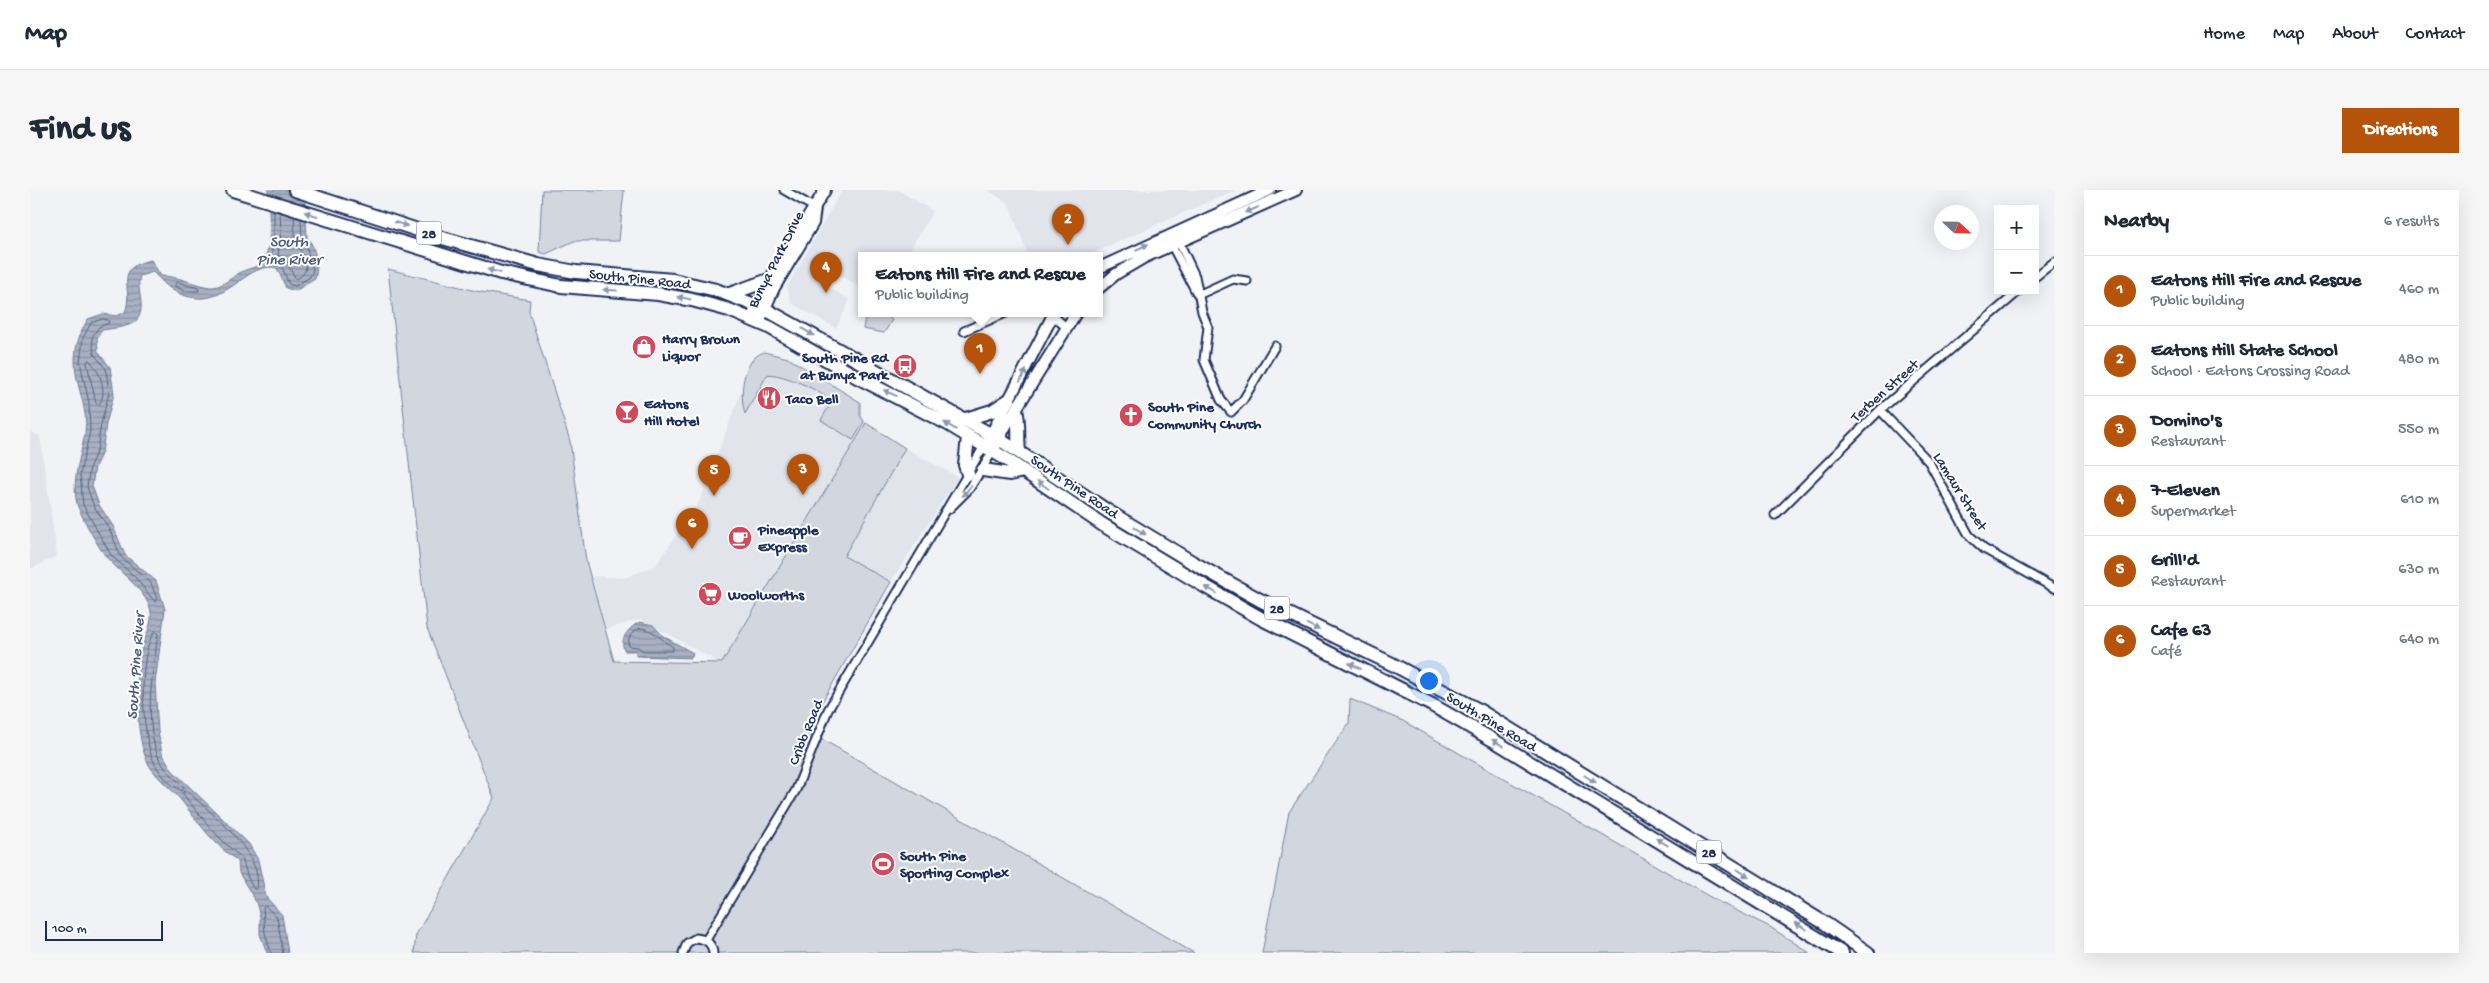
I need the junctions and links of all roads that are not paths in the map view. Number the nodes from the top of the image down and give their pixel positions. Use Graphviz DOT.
graph roads {
  1 [pos="233,190"];
  2 [pos="294,190"];
  3 [pos="784,190"];
  4 [pos="825,190"];
  5 [pos="1270,190"];
  6 [pos="1296,190"];
  7 [pos="815,208"];
  8 [pos="1175,244"];
  9 [pos="2054,262"];
  10 [pos="1103,266"];
  11 [pos="2039,274"];
  12 [pos="769,280"];
  13 [pos="1247,281"];
  14 [pos="1103,285"];
  15 [pos="730,294"];
  16 [pos="1198,295"];
  17 [pos="2014,295"];
  18 [pos="761,307"];
  19 [pos="997,317"];
  20 [pos="1051,317"];
  21 [pos="1055,317"];
  22 [pos="1073,317"];
  23 [pos="755,320"];
  24 [pos="1066,327"];
  25 [pos="964,332"];
  26 [pos="1275,346"];
  27 [pos="1012,405"];
  28 [pos="1880,410"];
  29 [pos="966,419"];
  30 [pos="995,436"];
  31 [pos="968,437"];
  32 [pos="989,449"];
  33 [pos="1019,451"];
  34 [pos="983,470"];
  35 [pos="1024,472"];
  36 [pos="968,474"];
  37 [pos="949,509"];
  38 [pos="1774,515"];
  39 [pos="2054,588"];
  40 [pos="706,940"];
  41 [pos="683,953"];
  42 [pos="713,953"];
  43 [pos="1842,953"];
  44 [pos="1868,953"];
  23 -- 1 [label="highway, South Pine Road / 28, one-way"];
  2 -- 15 [label="highway, South Pine Road / 28, one-way"];
  3 -- 7 [label="street"];
  4 -- 7 [label="main road, Bunya Park Drive"];
  10 -- 5 [label="main road, one-way"];
  6 -- 8 [label="main road, one-way"];
  7 -- 12 [label="main road, Bunya Park Drive"];
  7 -- 18 [label="main road, Bunya Park Drive"];
  8 -- 14 [label="main road"];
  8 -- 16 [label="street"];
  9 -- 11 [label="street"];
  12 -- 15 [label="highway"];
  12 -- 18 [label="main road, Bunya Park Drive"];
  13 -- 16 [label="street"];
  15 -- 18 [label="highway, South Pine Road / 28"];
  16 -- 26 [label="street"];
  17 -- 28 [label="street, Terben Street"];
  18 -- 23 [label="main road, Bunya Park Drive"];
  18 -- 29 [label="highway, South Pine Road / 28, one-way"];
  19 -- 25 [label="street"];
  27 -- 20 [label="main road, one-way"];
  21 -- 24 [label="street"];
  22 -- 24 [label="main road"];
  31 -- 23 [label="highway, South Pine Road / 28, one-way"];
  24 -- 27 [label="main road"];
  27 -- 29 [label="highway"];
  27 -- 30 [label="main road, Cribb Road"];
  27 -- 33 [label="highway"];
  28 -- 38 [label="street, Terben Street"];
  28 -- 39 [label="street, Lamaur Street"];
  29 -- 30 [label="highway, South Pine Road / 28"];
  30 -- 32 [label="main road, Cribb Road"];
  30 -- 33 [label="highway, South Pine Road / 28"];
  31 -- 32 [label="highway, South Pine Road / 28"];
  31 -- 36 [label="highway"];
  32 -- 34 [label="street, Cribb Road"];
  32 -- 35 [label="highway, South Pine Road / 28"];
  32 -- 36 [label="street, Cribb Road"];
  33 -- 44 [label="highway, South Pine Road / 28, one-way"];
  34 -- 35 [label="highway"];
  34 -- 37 [label="street, Cribb Road, one-way"];
  43 -- 35 [label="highway, South Pine Road / 28, one-way"];
  36 -- 37 [label="street, Cribb Road"];
  37 -- 40 [label="street, Cribb Road"];
  40 -- 41 [label="street"];
  40 -- 42 [label="street"];
}
